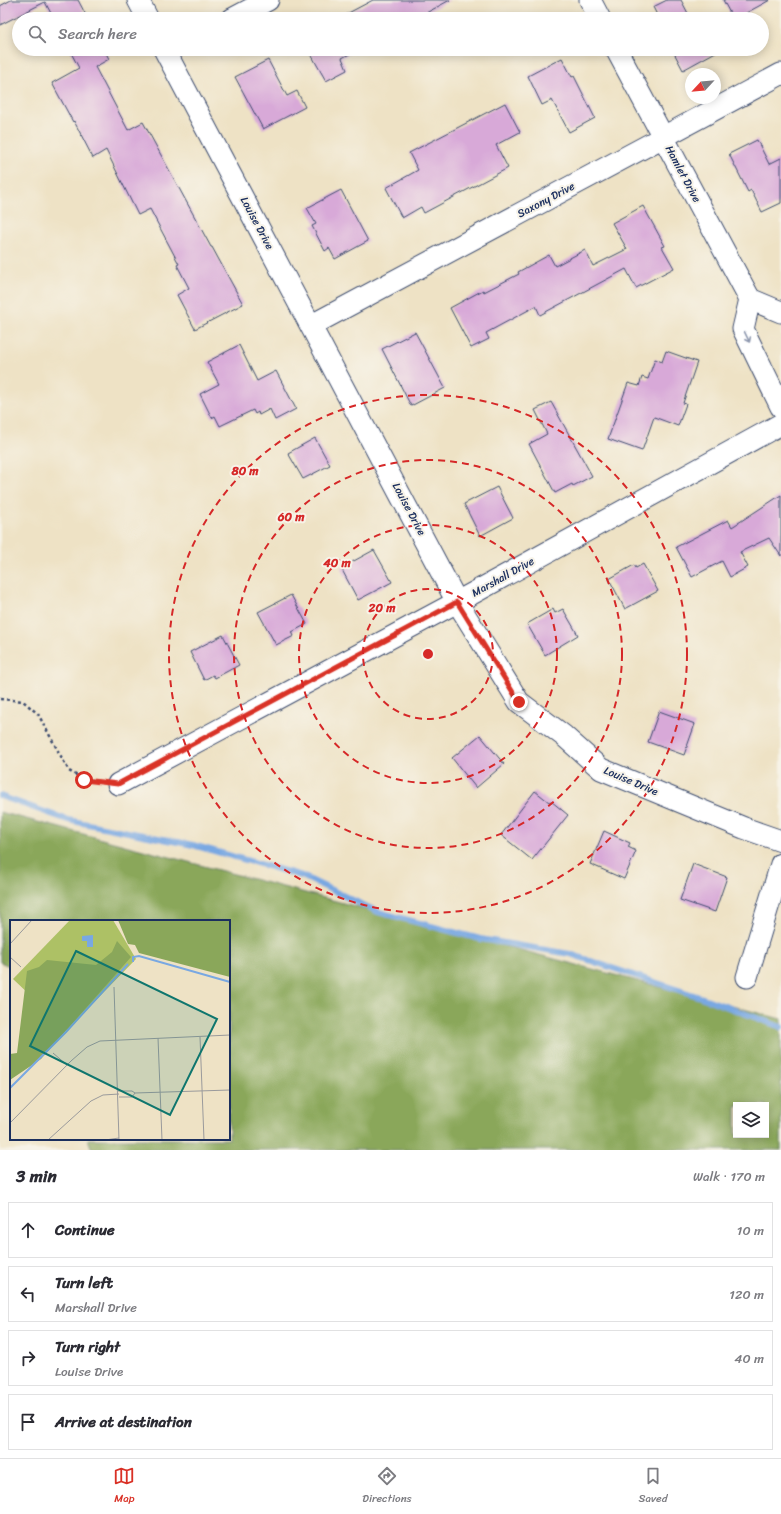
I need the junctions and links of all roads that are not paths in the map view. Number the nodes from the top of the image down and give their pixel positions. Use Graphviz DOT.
graph roads {
  1 [pos="138,0"];
  2 [pos="268,0"];
  3 [pos="590,0"];
  4 [pos="144,12"];
  5 [pos="245,12"];
  6 [pos="596,12"];
  7 [pos="172,56"];
  8 [pos="620,56"];
  9 [pos="781,74"];
  10 [pos="664,137"];
  11 [pos="750,300"];
  12 [pos="781,312"];
  13 [pos="312,325"];
  14 [pos="781,407"];
  15 [pos="781,424"];
  16 [pos="457,602"];
  17 [pos="118,784"];
  18 [pos="781,841"];
  19 [pos="781,864"];
  20 [pos="747,977"];
  1 -- 4 [label="street"];
  2 -- 5 [label="street"];
  3 -- 6 [label="street"];
  7 -- 13 [label="street, Louise Drive"];
  8 -- 10 [label="street, Hamlet Drive"];
  9 -- 10 [label="street, Saxony Drive"];
  10 -- 11 [label="street, Hamlet Drive"];
  10 -- 13 [label="street, Saxony Drive"];
  11 -- 12 [label="street"];
  11 -- 14 [label="street, one-way"];
  13 -- 16 [label="street, Louise Drive"];
  15 -- 16 [label="street, Marshall Drive"];
  16 -- 17 [label="street, Marshall Drive"];
  16 -- 18 [label="street, Louise Drive"];
  19 -- 20 [label="street"];
}
